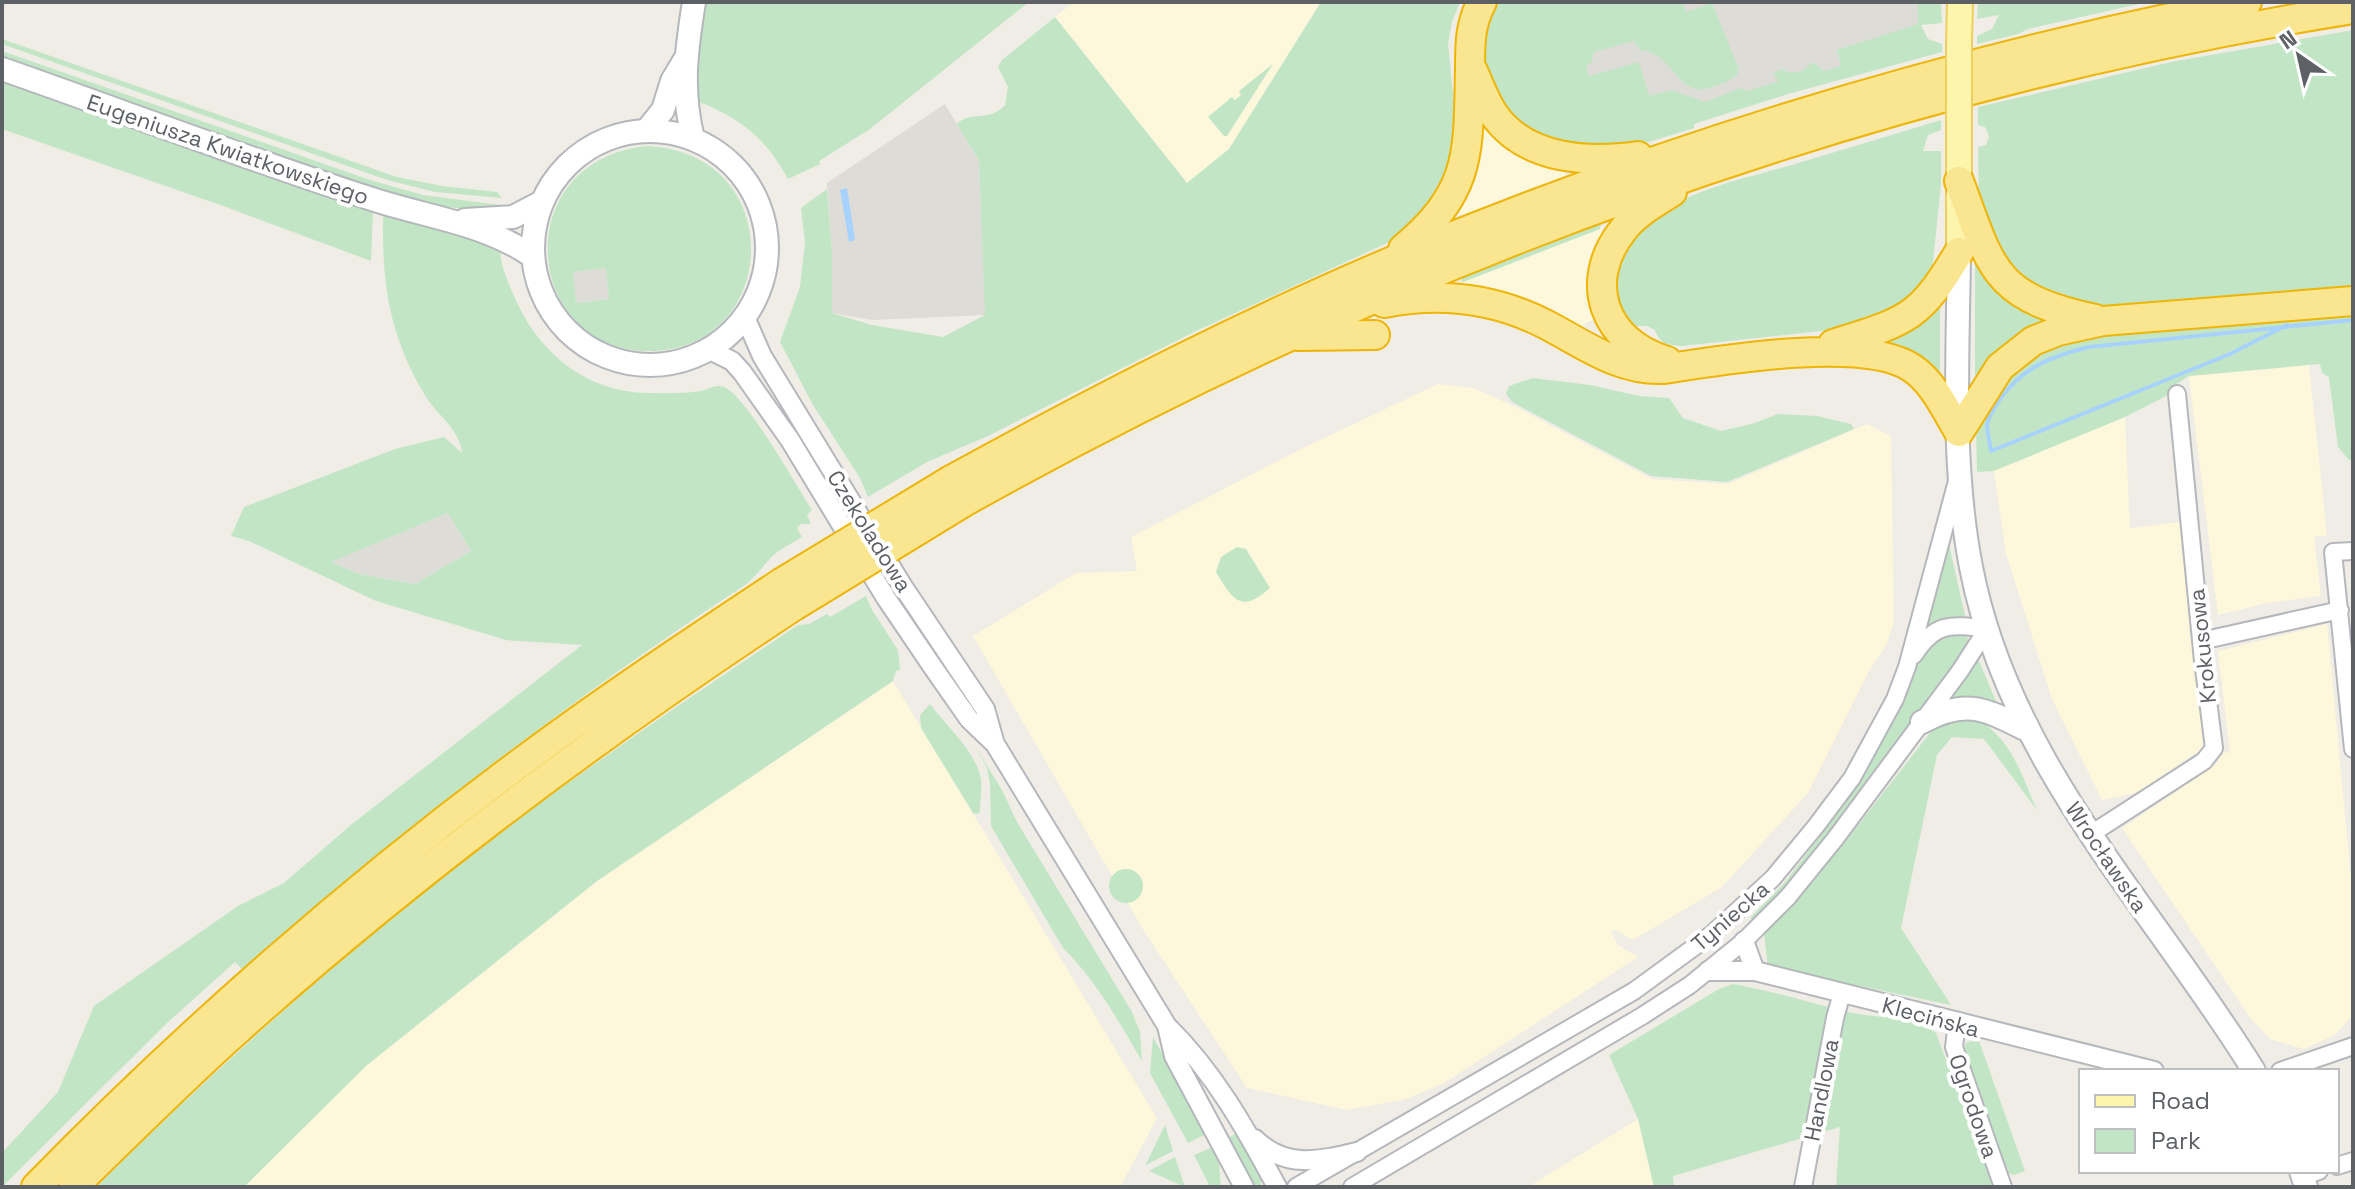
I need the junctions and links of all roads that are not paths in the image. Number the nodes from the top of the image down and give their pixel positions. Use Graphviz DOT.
graph roads {
  1 [pos="694,2"];
  2 [pos="1482,2"];
  3 [pos="1960,2"];
  4 [pos="2247,2"];
  5 [pos="2353,9"];
  6 [pos="684,61"];
  7 [pos="1470,66"];
  8 [pos="2,69"];
  9 [pos="646,131"];
  10 [pos="693,139"];
  11 [pos="1694,147"];
  12 [pos="1725,165"];
  13 [pos="1959,181"];
  14 [pos="540,203"];
  15 [pos="456,221"];
  16 [pos="1959,252"];
  17 [pos="532,256"];
  18 [pos="1384,265"];
  19 [pos="2353,301"];
  20 [pos="745,317"];
  21 [pos="1321,321"];
  22 [pos="2103,321"];
  23 [pos="1375,335"];
  24 [pos="1286,337"];
  25 [pos="710,350"];
  26 [pos="1811,352"];
  27 [pos="1692,365"];
  28 [pos="2177,394"];
  29 [pos="1959,432"];
  30 [pos="1960,471"];
  31 [pos="958,491"];
  32 [pos="2353,551"];
  33 [pos="787,594"];
  34 [pos="2340,610"];
  35 [pos="1987,629"];
  36 [pos="2201,641"];
  37 [pos="1907,667"];
  38 [pos="1922,722"];
  39 [pos="2027,730"];
  40 [pos="995,744"];
  41 [pos="2353,749"];
  42 [pos="2091,834"];
  43 [pos="1744,941"];
  44 [pos="1708,971"];
  45 [pos="1755,971"];
  46 [pos="1842,993"];
  47 [pos="1957,1023"];
  48 [pos="1167,1026"];
  49 [pos="2353,1046"];
  50 [pos="2146,1069"];
  51 [pos="2253,1069"];
  52 [pos="2286,1069"];
  53 [pos="1248,1132"];
  54 [pos="1221,1147"];
  55 [pos="1357,1152"];
  56 [pos="36,1187"];
  57 [pos="73,1187"];
  58 [pos="1228,1187"];
  59 [pos="1244,1187"];
  60 [pos="1277,1187"];
  61 [pos="1296,1187"];
  62 [pos="1352,1187"];
  63 [pos="1803,1187"];
  64 [pos="2003,1187"];
  1 -- 6 [label="main road"];
  2 -- 7 [label="highway"];
  3 -- 13 [label="main road, bridge"];
  4 -- 11 [label="highway"];
  5 -- 12 [label="highway"];
  6 -- 9 [label="main road"];
  6 -- 10 [label="main road"];
  7 -- 11 [label="highway"];
  7 -- 18 [label="highway"];
  8 -- 15 [label="main road, Eugeniusza Kwiatkowskiego"];
  9 -- 10 [label="main road"];
  9 -- 14 [label="main road"];
  10 -- 20 [label="main road"];
  11 -- 18 [label="highway"];
  12 -- 21 [label="highway"];
  12 -- 27 [label="highway"];
  13 -- 16 [label="main road"];
  13 -- 22 [label="highway"];
  14 -- 15 [label="main road, Eugeniusza Kwiatkowskiego"];
  14 -- 17 [label="main road"];
  15 -- 17 [label="main road, Eugeniusza Kwiatkowskiego"];
  16 -- 26 [label="highway"];
  16 -- 29 [label="main road, Wrocławska"];
  17 -- 25 [label="main road"];
  18 -- 31 [label="highway"];
  19 -- 22 [label="highway"];
  20 -- 25 [label="main road"];
  20 -- 40 [label="street, Czekoladowa"];
  21 -- 24 [label="highway"];
  21 -- 27 [label="highway"];
  22 -- 29 [label="highway"];
  23 -- 24 [label="highway"];
  24 -- 31 [label="highway"];
  25 -- 40 [label="street, Czekoladowa"];
  26 -- 27 [label="highway"];
  26 -- 29 [label="highway"];
  28 -- 36 [label="street, Krokusowa"];
  29 -- 30 [label="main road, Wrocławska"];
  30 -- 35 [label="main road, Wrocławska"];
  30 -- 37 [label="street, Tyniecka"];
  31 -- 33 [label="highway, bridge"];
  32 -- 34 [label="street"];
  33 -- 56 [label="highway"];
  33 -- 57 [label="highway"];
  34 -- 36 [label="street"];
  34 -- 41 [label="street"];
  35 -- 37 [label="street"];
  35 -- 38 [label="street, Tyniecka"];
  35 -- 39 [label="main road, Wrocławska"];
  36 -- 42 [label="street, Krokusowa"];
  37 -- 55 [label="street, Tyniecka"];
  38 -- 39 [label="main road"];
  38 -- 43 [label="street, Tyniecka"];
  39 -- 42 [label="main road, Wrocławska"];
  40 -- 48 [label="street, Czekoladowa"];
  42 -- 51 [label="main road, Wrocławska"];
  43 -- 44 [label="street, Tyniecka"];
  43 -- 45 [label="street"];
  44 -- 45 [label="street, Klecińska"];
  44 -- 62 [label="street, Tyniecka"];
  45 -- 46 [label="street, Klecińska"];
  46 -- 47 [label="street, Klecińska"];
  46 -- 63 [label="street, Handlowa"];
  47 -- 50 [label="street, Klecińska"];
  47 -- 64 [label="street, Ogrodowa"];
  48 -- 53 [label="street, Czekoladowa"];
  48 -- 54 [label="street, Czekoladowa"];
  49 -- 52 [label="street"];
  53 -- 55 [label="street"];
  53 -- 60 [label="street, Czekoladowa"];
  54 -- 58 [label="street"];
  54 -- 59 [label="street, Czekoladowa"];
  55 -- 61 [label="street, Tyniecka"];
}
